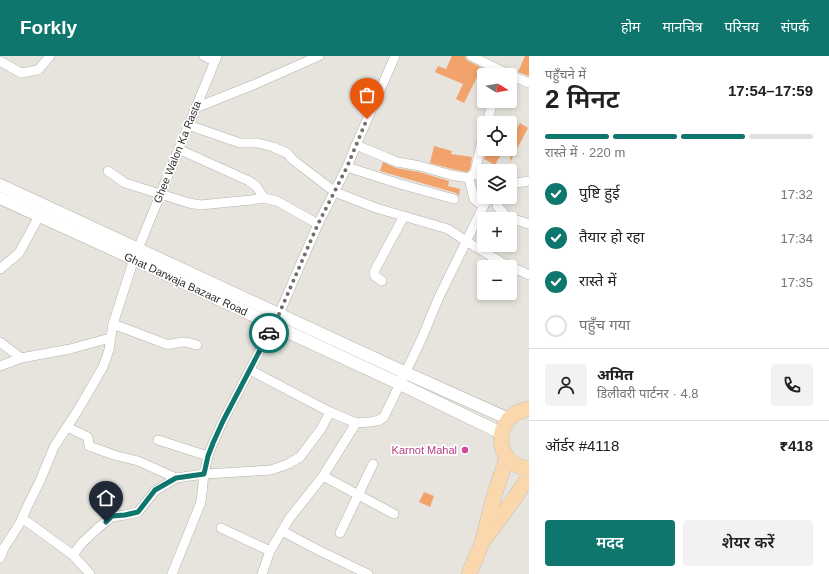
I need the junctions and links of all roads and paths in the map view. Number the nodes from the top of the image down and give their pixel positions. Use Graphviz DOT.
graph roads {
  1 [pos="50,56"];
  2 [pos="204,56"];
  3 [pos="319,56"];
  4 [pos="395,56"];
  5 [pos="471,56"];
  6 [pos="215,59"];
  7 [pos="0,61"];
  8 [pos="495,68"];
  9 [pos="517,78"];
  10 [pos="529,83"];
  11 [pos="195,108"];
  12 [pos="188,125"];
  13 [pos="356,144"];
  14 [pos="178,149"];
  15 [pos="477,156"];
  16 [pos="347,167"];
  17 [pos="108,171"];
  18 [pos="472,175"];
  19 [pos="477,178"];
  20 [pos="529,181"];
  21 [pos="517,183"];
  22 [pos="0,186"];
  23 [pos="335,192"];
  24 [pos="160,194"];
  25 [pos="0,198"];
  26 [pos="264,198"];
  27 [pos="454,199"];
  28 [pos="497,204"];
  29 [pos="483,206"];
  30 [pos="42,211"];
  31 [pos="404,216"];
  32 [pos="318,224"];
  33 [pos="529,224"];
  34 [pos="466,241"];
  35 [pos="136,254"];
  36 [pos="0,269"];
  37 [pos="529,275"];
  38 [pos="382,281"];
  39 [pos="279,314"];
  40 [pos="113,324"];
  41 [pos="273,325"];
  42 [pos="110,338"];
  43 [pos="0,342"];
  44 [pos="197,345"];
  45 [pos="21,358"];
  46 [pos="0,366"];
  47 [pos="250,370"];
  48 [pos="406,373"];
  49 [pos="400,384"];
  50 [pos="529,409"];
  51 [pos="330,412"];
  52 [pos="509,419"];
  53 [pos="356,423"];
  54 [pos="67,428"];
  55 [pos="501,433"];
  56 [pos="158,440"];
  57 [pos="208,456"];
  58 [pos="507,457"];
  59 [pos="373,464"];
  60 [pos="529,468"];
  61 [pos="204,474"];
  62 [pos="323,476"];
  63 [pos="529,476"];
  64 [pos="176,478"];
  65 [pos="358,495"];
  66 [pos="394,514"];
  67 [pos="22,518"];
  68 [pos="221,528"];
  69 [pos="282,531"];
  70 [pos="340,533"];
  71 [pos="482,543"];
  72 [pos="2,546"];
  73 [pos="270,550"];
  74 [pos="73,555"];
  75 [pos="0,558"];
  76 [pos="90,574"];
  77 [pos="172,574"];
  78 [pos="262,574"];
  79 [pos="368,574"];
  80 [pos="469,574"];
  1 -- 7 [label="street"];
  2 -- 6 [label="street"];
  3 -- 11 [label="street"];
  4 -- 13 [label="street"];
  5 -- 8 [label="street"];
  6 -- 11 [label="street, Ghee Walon Ka Rasta"];
  9 -- 10 [label="street"];
  11 -- 12 [label="street, Ghee Walon Ka Rasta"];
  12 -- 14 [label="street, Ghee Walon Ka Rasta"];
  12 -- 23 [label="street"];
  13 -- 16 [label="street"];
  13 -- 18 [label="street"];
  14 -- 24 [label="street, Ghee Walon Ka Rasta"];
  14 -- 26 [label="street"];
  15 -- 18 [label="street"];
  16 -- 23 [label="street"];
  16 -- 27 [label="street"];
  17 -- 24 [label="street"];
  18 -- 19 [label="street"];
  18 -- 29 [label="street"];
  20 -- 21 [label="street"];
  22 -- 30 [label="street"];
  23 -- 31 [label="street"];
  23 -- 32 [label="street"];
  24 -- 26 [label="street"];
  24 -- 35 [label="street, Ghee Walon Ka Rasta"];
  25 -- 30 [label="street, Ghat Darwaja Bazaar Road"];
  26 -- 32 [label="street"];
  28 -- 33 [label="street"];
  29 -- 34 [label="street"];
  30 -- 35 [label="street, Ghat Darwaja Bazaar Road"];
  30 -- 36 [label="street"];
  31 -- 34 [label="street"];
  31 -- 38 [label="street"];
  32 -- 39 [label="street"];
  34 -- 37 [label="street"];
  34 -- 48 [label="street"];
  35 -- 39 [label="street"];
  35 -- 40 [label="street, Ghee Walon Ka Rasta"];
  35 -- 41 [label="street, Ghat Darwaja Bazaar Road"];
  39 -- 41 [label="street"];
  39 -- 48 [label="street"];
  40 -- 42 [label="street, Ghee Walon Ka Rasta"];
  40 -- 44 [label="street"];
  41 -- 47 [label="street"];
  41 -- 49 [label="street, Ghat Darwaja Bazaar Road"];
  42 -- 45 [label="street"];
  42 -- 54 [label="street, Ghee Walon Ka Rasta"];
  43 -- 45 [label="street"];
  45 -- 46 [label="street"];
  47 -- 51 [label="street"];
  47 -- 57 [label="street"];
  48 -- 49 [label="street"];
  48 -- 52 [label="street"];
  49 -- 53 [label="street"];
  49 -- 55 [label="street, Ghat Darwaja Bazaar Road"];
  50 -- 52 [label="main road"];
  51 -- 53 [label="street"];
  51 -- 61 [label="street"];
  52 -- 55 [label="main road"];
  53 -- 62 [label="street"];
  54 -- 64 [label="street"];
  54 -- 67 [label="street, Ghee Walon Ka Rasta"];
  55 -- 58 [label="main road"];
  56 -- 57 [label="street"];
  57 -- 61 [label="street"];
  58 -- 60 [label="main road"];
  58 -- 71 [label="main road"];
  59 -- 65 [label="street"];
  61 -- 64 [label="street"];
  61 -- 77 [label="street"];
  62 -- 65 [label="street"];
  62 -- 69 [label="street"];
  63 -- 71 [label="main road"];
  64 -- 74 [label="street"];
  65 -- 66 [label="street"];
  65 -- 70 [label="street"];
  67 -- 72 [label="street, Ghee Walon Ka Rasta"];
  67 -- 74 [label="street"];
  68 -- 73 [label="street"];
  69 -- 73 [label="street"];
  69 -- 79 [label="street"];
  71 -- 80 [label="main road"];
  72 -- 75 [label="street, Ghee Walon Ka Rasta"];
  73 -- 78 [label="street"];
  74 -- 76 [label="street"];
}
